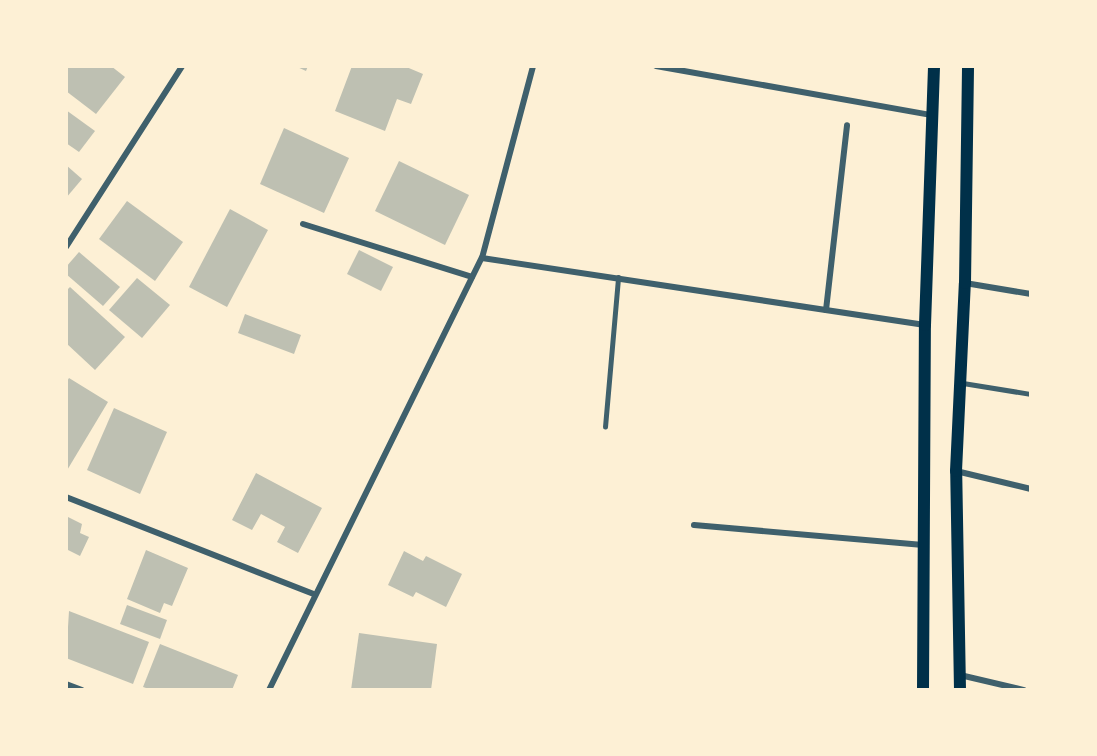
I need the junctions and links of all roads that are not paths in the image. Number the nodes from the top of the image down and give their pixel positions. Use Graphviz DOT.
graph roads {
  1 [pos="182,66"];
  2 [pos="533,66"];
  3 [pos="656,66"];
  4 [pos="934,66"];
  5 [pos="968,66"];
  6 [pos="932,115"];
  7 [pos="847,125"];
  8 [pos="303,224"];
  9 [pos="66,247"];
  10 [pos="482,258"];
  11 [pos="471,277"];
  12 [pos="618,278"];
  13 [pos="965,283"];
  14 [pos="1031,294"];
  15 [pos="826,310"];
  16 [pos="925,325"];
  17 [pos="960,382"];
  18 [pos="1031,394"];
  19 [pos="605,427"];
  20 [pos="956,471"];
  21 [pos="1031,489"];
  22 [pos="66,497"];
  23 [pos="693,525"];
  24 [pos="923,545"];
  25 [pos="314,594"];
  26 [pos="960,675"];
  27 [pos="66,684"];
  28 [pos="82,690"];
  29 [pos="269,690"];
  30 [pos="923,690"];
  31 [pos="960,690"];
  32 [pos="1024,690"];
  1 -- 9 [label="street"];
  2 -- 10 [label="street"];
  3 -- 6 [label="street"];
  4 -- 6 [label="main road"];
  5 -- 13 [label="main road"];
  6 -- 16 [label="main road"];
  7 -- 15 [label="street"];
  8 -- 11 [label="street"];
  10 -- 11 [label="street"];
  10 -- 12 [label="street"];
  11 -- 25 [label="street"];
  12 -- 15 [label="street"];
  12 -- 19 [label="lane"];
  13 -- 14 [label="street"];
  13 -- 17 [label="main road"];
  15 -- 16 [label="street"];
  16 -- 24 [label="main road"];
  17 -- 18 [label="lane"];
  17 -- 20 [label="main road"];
  20 -- 21 [label="street"];
  20 -- 26 [label="main road"];
  22 -- 25 [label="street"];
  23 -- 24 [label="street"];
  24 -- 30 [label="main road"];
  25 -- 29 [label="street"];
  26 -- 31 [label="main road"];
  26 -- 32 [label="street"];
  27 -- 28 [label="street"];
}
